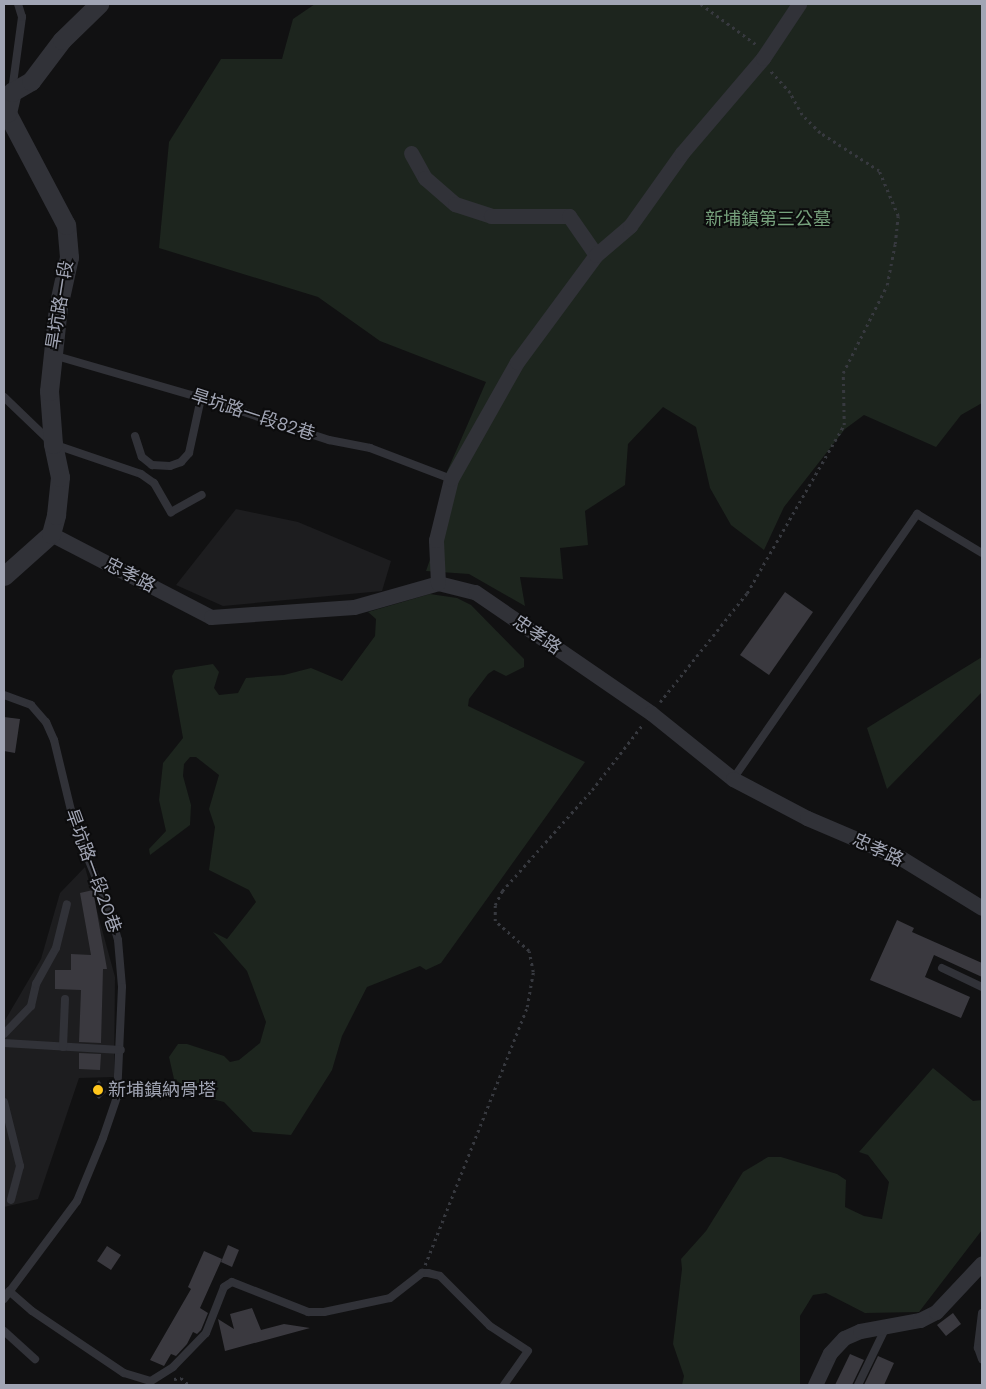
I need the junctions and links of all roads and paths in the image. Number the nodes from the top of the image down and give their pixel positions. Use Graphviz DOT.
graph roads {
  1 [pos="18,4"];
  2 [pos="99,4"];
  3 [pos="701,4"];
  4 [pos="800,4"];
  5 [pos="763,58"];
  6 [pos="12,92"];
  7 [pos="411,153"];
  8 [pos="596,255"];
  9 [pos="53,355"];
  10 [pos="4,397"];
  11 [pos="201,398"];
  12 [pos="135,436"];
  13 [pos="53,444"];
  14 [pos="451,478"];
  15 [pos="202,495"];
  16 [pos="51,534"];
  17 [pos="982,553"];
  18 [pos="4,576"];
  19 [pos="438,583"];
  20 [pos="4,695"];
  21 [pos="652,713"];
  22 [pos="732,779"];
  23 [pos="67,904"];
  24 [pos="982,908"];
  25 [pos="942,968"];
  26 [pos="982,987"];
  27 [pos="65,999"];
  28 [pos="4,1034"];
  29 [pos="4,1043"];
  30 [pos="62,1047"];
  31 [pos="121,1050"];
  32 [pos="4,1102"];
  33 [pos="11,1200"];
  34 [pos="982,1263"];
  35 [pos="422,1273"];
  36 [pos="9,1291"];
  37 [pos="4,1299"];
  38 [pos="982,1313"];
  39 [pos="886,1326"];
  40 [pos="4,1331"];
  41 [pos="35,1359"];
  42 [pos="982,1359"];
  43 [pos="504,1385"];
  44 [pos="815,1385"];
  45 [pos="858,1385"];
  1 -- 6 [label="lane"];
  2 -- 6 [label="street"];
  3 -- 5 [label="path"];
  4 -- 5 [label="street"];
  5 -- 8 [label="street"];
  5 -- 21 [label="path"];
  6 -- 9 [label="street, 旱坑路一段"];
  7 -- 8 [label="street"];
  8 -- 14 [label="street"];
  9 -- 11 [label="lane, 旱坑路一段82巷"];
  9 -- 13 [label="street, 旱坑路一段"];
  10 -- 13 [label="lane"];
  11 -- 12 [label="lane"];
  11 -- 14 [label="lane, 旱坑路一段82巷"];
  13 -- 15 [label="lane"];
  13 -- 16 [label="street, 旱坑路一段"];
  14 -- 19 [label="street"];
  16 -- 18 [label="street"];
  16 -- 19 [label="street, 忠孝路"];
  17 -- 22 [label="lane"];
  19 -- 21 [label="street, 忠孝路"];
  20 -- 31 [label="lane, 旱坑路一段20巷"];
  21 -- 22 [label="street, 忠孝路"];
  21 -- 35 [label="path"];
  22 -- 24 [label="street, 忠孝路"];
  23 -- 28 [label="lane"];
  25 -- 26 [label="lane"];
  27 -- 30 [label="lane"];
  29 -- 30 [label="lane"];
  30 -- 31 [label="lane"];
  31 -- 36 [label="lane, 旱坑路一段20巷"];
  32 -- 33 [label="lane"];
  34 -- 39 [label="street"];
  35 -- 36 [label="lane"];
  35 -- 43 [label="lane"];
  36 -- 37 [label="lane, 旱坑路一段20巷"];
  38 -- 42 [label="lane"];
  39 -- 44 [label="street"];
  39 -- 45 [label="lane"];
  40 -- 41 [label="lane"];
}
